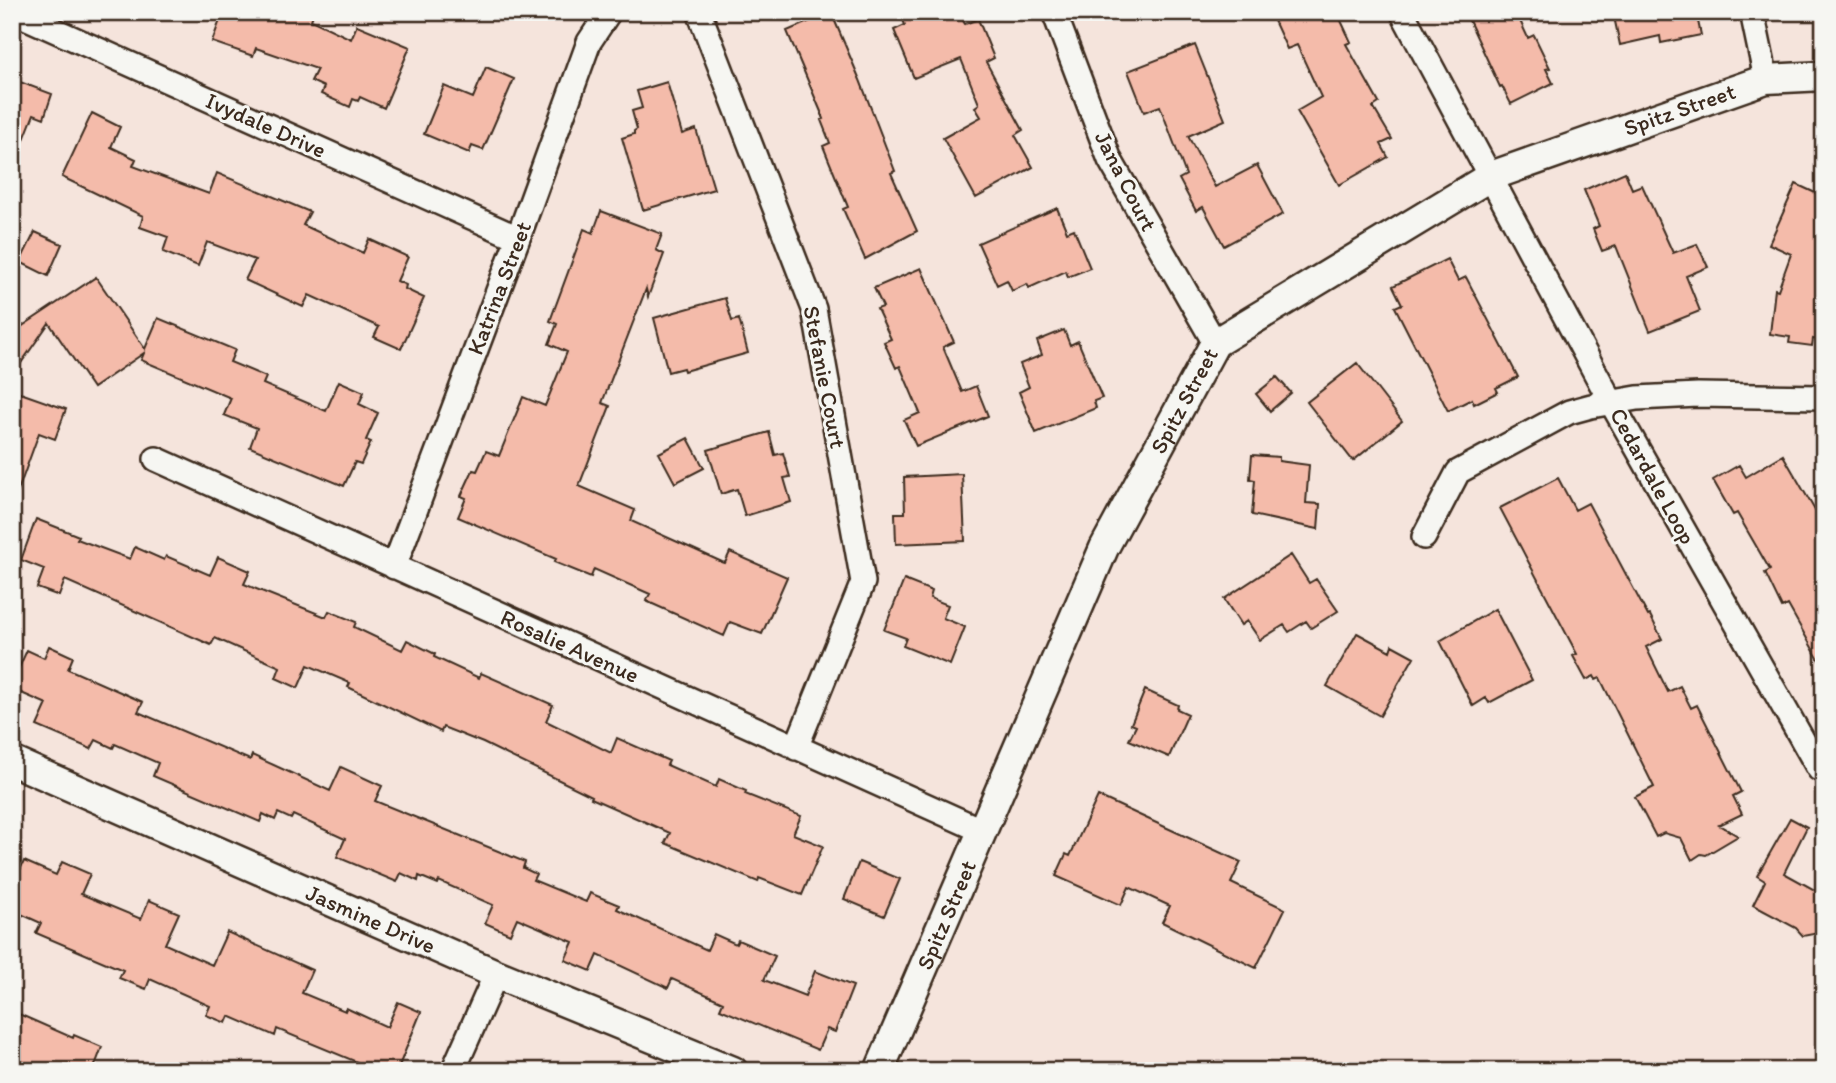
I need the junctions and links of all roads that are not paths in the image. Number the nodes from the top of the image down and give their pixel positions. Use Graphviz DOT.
graph roads {
  1 [pos="14,12"];
  2 [pos="609,12"];
  3 [pos="699,12"];
  4 [pos="1054,12"];
  5 [pos="1402,12"];
  6 [pos="1752,12"];
  7 [pos="1824,75"];
  8 [pos="1766,79"];
  9 [pos="1491,176"];
  10 [pos="518,238"];
  11 [pos="1215,343"];
  12 [pos="1824,397"];
  13 [pos="1611,402"];
  14 [pos="156,460"];
  15 [pos="1424,537"];
  16 [pos="394,567"];
  17 [pos="796,748"];
  18 [pos="12,761"];
  19 [pos="1824,768"];
  20 [pos="984,831"];
  21 [pos="496,974"];
  22 [pos="453,1071"];
  23 [pos="733,1071"];
  24 [pos="879,1071"];
  1 -- 10 [label="street, Ivydale Drive"];
  2 -- 10 [label="street, Katrina Street"];
  3 -- 17 [label="street, Stefanie Court"];
  4 -- 11 [label="street, Jana Court"];
  5 -- 9 [label="street, Cedardale Loop"];
  6 -- 8 [label="street"];
  7 -- 8 [label="street, Spitz Street"];
  8 -- 9 [label="street, Spitz Street"];
  9 -- 11 [label="street, Spitz Street"];
  9 -- 13 [label="street, Cedardale Loop"];
  10 -- 16 [label="street, Katrina Street"];
  11 -- 20 [label="street, Spitz Street"];
  12 -- 13 [label="street"];
  13 -- 15 [label="street"];
  13 -- 19 [label="street, Cedardale Loop"];
  14 -- 16 [label="street, Rosalie Avenue"];
  16 -- 17 [label="street, Rosalie Avenue"];
  17 -- 20 [label="street, Rosalie Avenue"];
  18 -- 21 [label="street, Jasmine Drive"];
  20 -- 24 [label="street, Spitz Street"];
  21 -- 22 [label="street"];
  21 -- 23 [label="street, Jasmine Drive"];
}
